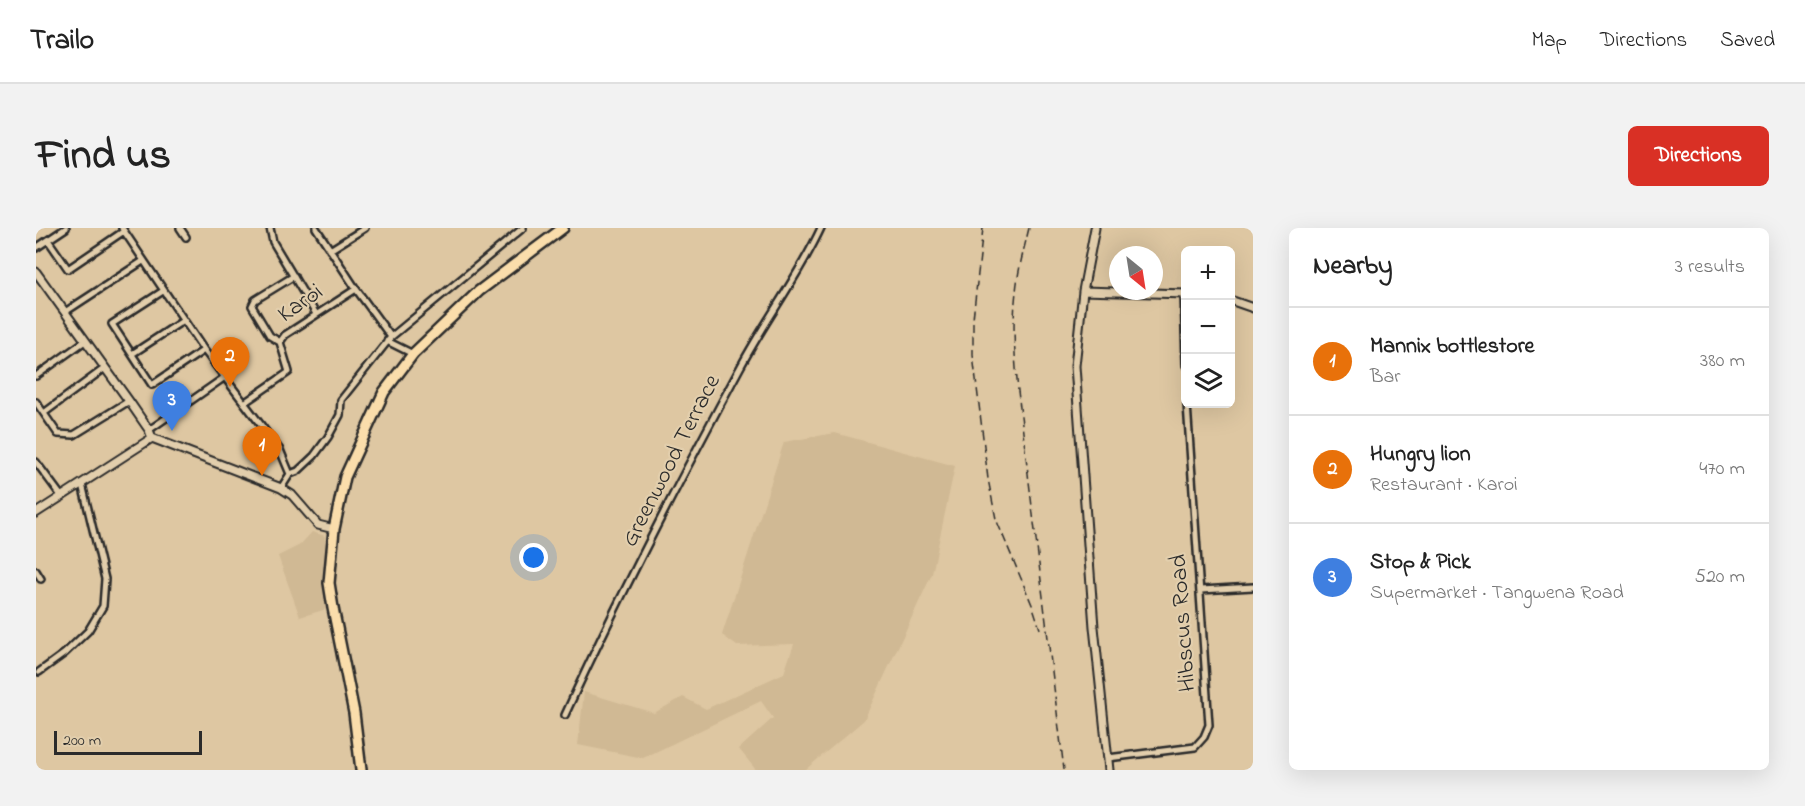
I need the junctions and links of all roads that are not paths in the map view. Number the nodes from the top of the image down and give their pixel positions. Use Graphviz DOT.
graph roads {
  1 [pos="66,228"];
  2 [pos="180,228"];
  3 [pos="270,228"];
  4 [pos="316,228"];
  5 [pos="365,228"];
  6 [pos="523,228"];
  7 [pos="563,228"];
  8 [pos="820,228"];
  9 [pos="1095,228"];
  10 [pos="123,229"];
  11 [pos="186,237"];
  12 [pos="48,240"];
  13 [pos="36,249"];
  14 [pos="330,250"];
  15 [pos="143,261"];
  16 [pos="36,272"];
  17 [pos="294,276"];
  18 [pos="38,281"];
  19 [pos="356,289"];
  20 [pos="163,291"];
  21 [pos="1083,291"];
  22 [pos="1181,294"];
  23 [pos="1185,300"];
  24 [pos="1235,302"];
  25 [pos="1253,308"];
  26 [pos="65,312"];
  27 [pos="316,314"];
  28 [pos="184,320"];
  29 [pos="389,339"];
  30 [pos="85,341"];
  31 [pos="280,342"];
  32 [pos="204,350"];
  33 [pos="132,354"];
  34 [pos="413,354"];
  35 [pos="1185,354"];
  36 [pos="105,368"];
  37 [pos="36,375"];
  38 [pos="225,377"];
  39 [pos="129,401"];
  40 [pos="36,402"];
  41 [pos="244,404"];
  42 [pos="1186,408"];
  43 [pos="44,413"];
  44 [pos="150,434"];
  45 [pos="36,462"];
  46 [pos="290,474"];
  47 [pos="82,484"];
  48 [pos="281,488"];
  49 [pos="62,497"];
  50 [pos="36,513"];
  51 [pos="334,528"];
  52 [pos="36,571"];
  53 [pos="41,579"];
  54 [pos="1253,587"];
  55 [pos="1201,590"];
  56 [pos="39,672"];
  57 [pos="565,715"];
  58 [pos="1107,758"];
  59 [pos="361,770"];
  60 [pos="1109,770"];
  1 -- 12 [label="street"];
  2 -- 11 [label="street"];
  3 -- 17 [label="street"];
  4 -- 14 [label="street"];
  5 -- 14 [label="street"];
  6 -- 29 [label="street"];
  7 -- 34 [label="main road"];
  8 -- 57 [label="street, Greenwood Terrace"];
  9 -- 21 [label="street"];
  10 -- 12 [label="street"];
  10 -- 15 [label="street"];
  12 -- 13 [label="street"];
  14 -- 19 [label="street"];
  15 -- 20 [label="street"];
  15 -- 26 [label="street"];
  16 -- 18 [label="street"];
  17 -- 27 [label="street"];
  17 -- 31 [label="street"];
  18 -- 26 [label="street"];
  19 -- 27 [label="street, Karoi"];
  19 -- 29 [label="street"];
  20 -- 28 [label="street"];
  20 -- 33 [label="street"];
  21 -- 22 [label="street"];
  21 -- 58 [label="street"];
  23 -- 35 [label="street"];
  24 -- 25 [label="street"];
  26 -- 30 [label="street"];
  27 -- 31 [label="street, Karoi"];
  28 -- 32 [label="street"];
  28 -- 33 [label="street"];
  29 -- 34 [label="street"];
  29 -- 46 [label="street"];
  30 -- 36 [label="street"];
  30 -- 37 [label="street"];
  31 -- 41 [label="street, Karoi"];
  32 -- 33 [label="street"];
  32 -- 38 [label="street"];
  34 -- 51 [label="main road"];
  36 -- 39 [label="street"];
  36 -- 43 [label="street"];
  38 -- 41 [label="street"];
  38 -- 44 [label="street"];
  39 -- 43 [label="street"];
  39 -- 44 [label="street"];
  40 -- 43 [label="street"];
  41 -- 46 [label="street"];
  42 -- 55 [label="street, Hibscus Road"];
  44 -- 47 [label="street"];
  44 -- 48 [label="street"];
  45 -- 49 [label="street"];
  46 -- 48 [label="street"];
  47 -- 49 [label="street"];
  47 -- 56 [label="street"];
  48 -- 51 [label="street"];
  49 -- 50 [label="street"];
  51 -- 59 [label="main road"];
  52 -- 53 [label="street"];
  54 -- 55 [label="street"];
  55 -- 58 [label="street, Hibscus Road"];
  58 -- 60 [label="street"];
}
